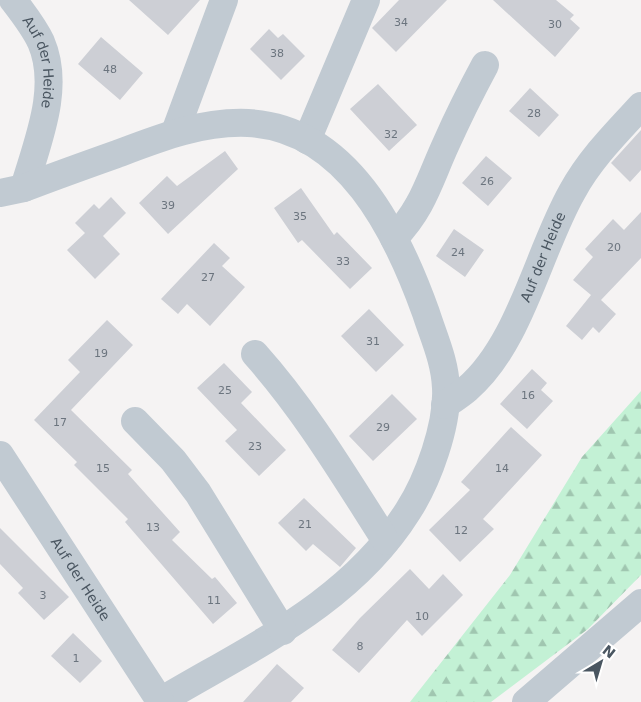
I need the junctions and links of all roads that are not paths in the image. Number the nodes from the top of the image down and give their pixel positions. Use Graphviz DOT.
graph roads {
  1 [pos="14,0"];
  2 [pos="224,0"];
  3 [pos="366,0"];
  4 [pos="486,65"];
  5 [pos="641,106"];
  6 [pos="175,132"];
  7 [pos="307,140"];
  8 [pos="12,190"];
  9 [pos="394,238"];
  10 [pos="255,354"];
  11 [pos="445,405"];
  12 [pos="136,421"];
  13 [pos="0,455"];
  14 [pos="386,541"];
  15 [pos="641,603"];
  16 [pos="283,631"];
  17 [pos="159,702"];
  18 [pos="526,702"];
  1 -- 8 [label="street, Auf der Heide"];
  2 -- 6 [label="street"];
  3 -- 7 [label="street"];
  4 -- 9 [label="street"];
  5 -- 11 [label="street, Auf der Heide"];
  6 -- 7 [label="street, Auf der Heide"];
  6 -- 8 [label="street, Auf der Heide"];
  7 -- 9 [label="street, Auf der Heide"];
  9 -- 11 [label="street, Auf der Heide"];
  10 -- 14 [label="street"];
  11 -- 14 [label="street, Auf der Heide"];
  12 -- 16 [label="street"];
  13 -- 17 [label="street, Auf der Heide"];
  14 -- 16 [label="street, Auf der Heide"];
  15 -- 18 [label="street"];
  16 -- 17 [label="street, Auf der Heide"];
}
